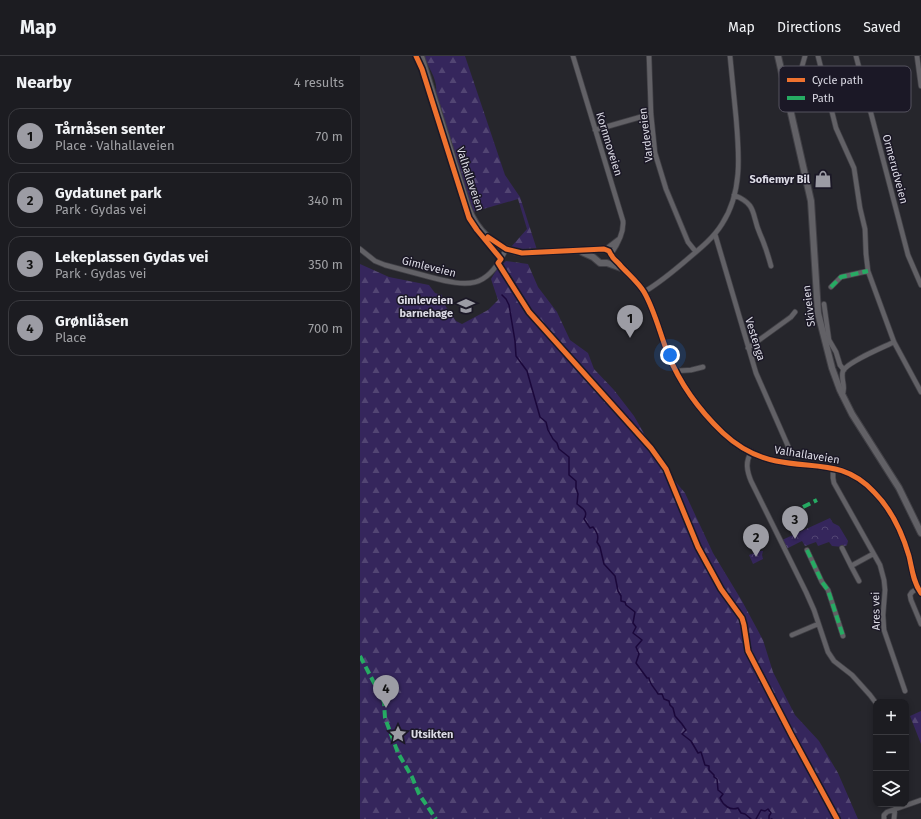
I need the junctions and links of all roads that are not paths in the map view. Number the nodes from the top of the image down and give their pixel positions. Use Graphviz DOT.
graph roads {
  1 [pos="421,56"];
  2 [pos="573,56"];
  3 [pos="649,56"];
  4 [pos="730,56"];
  5 [pos="778,56"];
  6 [pos="805,56"];
  7 [pos="818,56"];
  8 [pos="856,56"];
  9 [pos="917,56"];
  10 [pos="780,66"];
  11 [pos="802,66"];
  12 [pos="820,66"];
  13 [pos="859,66"];
  14 [pos="921,86"];
  15 [pos="791,112"];
  16 [pos="832,112"];
  17 [pos="871,112"];
  18 [pos="651,114"];
  19 [pos="595,130"];
  20 [pos="734,195"];
  21 [pos="714,234"];
  22 [pos="620,238"];
  23 [pos="360,249"];
  24 [pos="506,249"];
  25 [pos="603,250"];
  26 [pos="580,251"];
  27 [pos="696,252"];
  28 [pos="611,255"];
  29 [pos="597,260"];
  30 [pos="607,263"];
  31 [pos="771,266"];
  32 [pos="624,269"];
  33 [pos="868,271"];
  34 [pos="921,285"];
  35 [pos="831,287"];
  36 [pos="644,292"];
  37 [pos="824,304"];
  38 [pos="795,312"];
  39 [pos="894,342"];
  40 [pos="748,348"];
  41 [pos="704,367"];
  42 [pos="844,370"];
  43 [pos="676,371"];
  44 [pos="921,392"];
  45 [pos="842,395"];
  46 [pos="788,446"];
  47 [pos="751,453"];
  48 [pos="833,468"];
  49 [pos="921,533"];
  50 [pos="842,548"];
  51 [pos="807,550"];
  52 [pos="873,554"];
  53 [pos="851,566"];
  54 [pos="859,582"];
  55 [pos="919,590"];
  56 [pos="818,624"];
  57 [pos="921,624"];
  58 [pos="792,635"];
  59 [pos="843,636"];
  60 [pos="905,691"];
  61 [pos="873,699"];
  62 [pos="921,800"];
  63 [pos="896,809"];
  64 [pos="884,819"];
  65 [pos="894,819"];
  1 -- 24 [label="street, Valhallaveien"];
  2 -- 19 [label="street, Kornmoveien"];
  3 -- 18 [label="street, Vardeveien"];
  4 -- 20 [label="street"];
  5 -- 10 [label="street, Skiveien"];
  6 -- 11 [label="street"];
  7 -- 12 [label="street"];
  8 -- 13 [label="street, Ormerudveien"];
  9 -- 14 [label="street"];
  15 -- 45 [label="street, Skiveien"];
  16 -- 33 [label="street"];
  17 -- 34 [label="street, Ormerudveien"];
  18 -- 19 [label="street"];
  18 -- 27 [label="street, Vardeveien"];
  19 -- 22 [label="street, Kornmoveien"];
  20 -- 21 [label="street"];
  20 -- 31 [label="street"];
  21 -- 27 [label="street"];
  21 -- 40 [label="street, Vestenga"];
  22 -- 25 [label="street"];
  22 -- 28 [label="street, Kornmoveien"];
  23 -- 24 [label="street, Gimleveien"];
  24 -- 26 [label="street, Valhallaveien"];
  25 -- 26 [label="street, Valhallaveien"];
  25 -- 28 [label="street"];
  25 -- 29 [label="street"];
  26 -- 29 [label="street"];
  27 -- 36 [label="street"];
  28 -- 30 [label="street"];
  28 -- 32 [label="street, Valhallaveien"];
  29 -- 30 [label="street"];
  30 -- 32 [label="street, Valhallaveien"];
  32 -- 36 [label="street, Valhallaveien"];
  33 -- 35 [label="street"];
  33 -- 39 [label="street"];
  36 -- 43 [label="street, Valhallaveien"];
  37 -- 42 [label="street"];
  38 -- 40 [label="street"];
  39 -- 42 [label="street"];
  39 -- 44 [label="street"];
  40 -- 46 [label="street, Vestenga"];
  41 -- 43 [label="street"];
  42 -- 45 [label="street"];
  43 -- 47 [label="street, Valhallaveien"];
  45 -- 49 [label="street, Skiveien"];
  47 -- 48 [label="street, Valhallaveien"];
  47 -- 56 [label="street"];
  48 -- 52 [label="street, Ares vei"];
  48 -- 55 [label="street, Valhallaveien"];
  50 -- 53 [label="street, Ares vei"];
  51 -- 59 [label="street"];
  52 -- 53 [label="street"];
  52 -- 60 [label="street, Ares vei"];
  53 -- 54 [label="street, Ares vei"];
  55 -- 57 [label="street"];
  56 -- 58 [label="street"];
  56 -- 61 [label="street"];
  62 -- 63 [label="street"];
  63 -- 64 [label="street"];
  63 -- 65 [label="street"];
}
